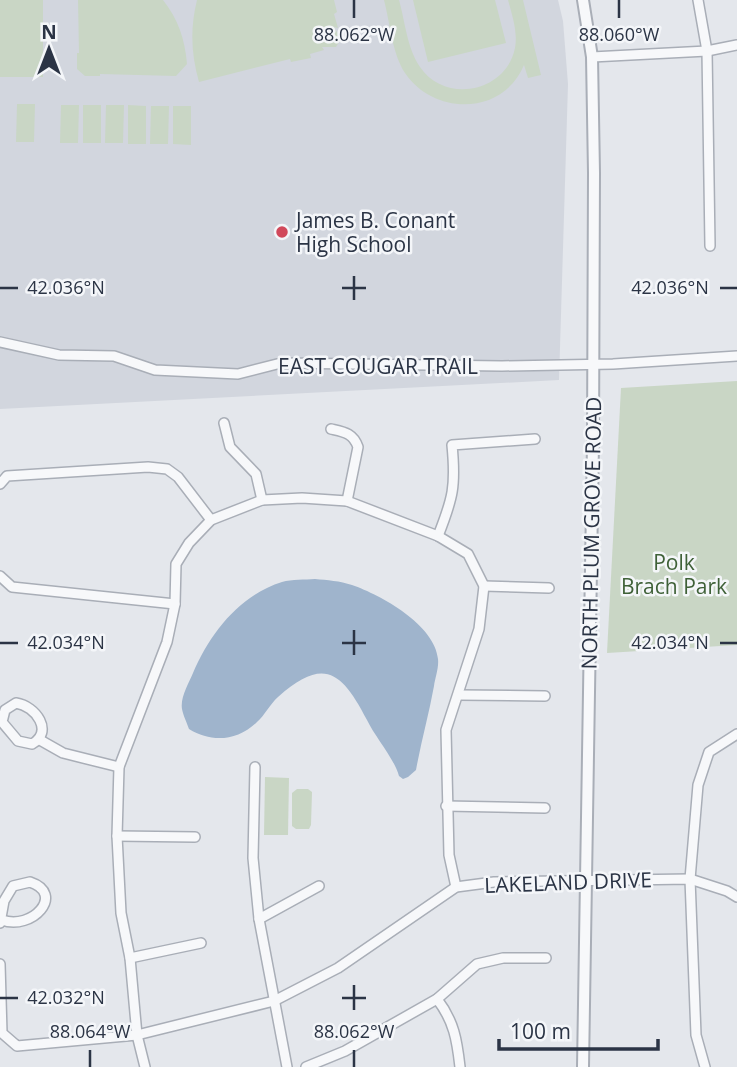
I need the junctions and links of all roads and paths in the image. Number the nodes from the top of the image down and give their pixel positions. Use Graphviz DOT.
graph roads {
  1 [pos="583,0"];
  2 [pos="698,0"];
  3 [pos="737,45"];
  4 [pos="707,51"];
  5 [pos="592,57"];
  6 [pos="710,246"];
  7 [pos="0,342"];
  8 [pos="737,356"];
  9 [pos="593,365"];
  10 [pos="224,423"];
  11 [pos="331,429"];
  12 [pos="535,439"];
  13 [pos="0,484"];
  14 [pos="262,500"];
  15 [pos="347,501"];
  16 [pos="211,520"];
  17 [pos="439,536"];
  18 [pos="0,576"];
  19 [pos="484,586"];
  20 [pos="549,589"];
  21 [pos="174,604"];
  22 [pos="459,695"];
  23 [pos="545,696"];
  24 [pos="737,734"];
  25 [pos="40,740"];
  26 [pos="119,767"];
  27 [pos="255,767"];
  28 [pos="446,806"];
  29 [pos="545,808"];
  30 [pos="117,836"];
  31 [pos="195,837"];
  32 [pos="690,879"];
  33 [pos="585,881"];
  34 [pos="319,886"];
  35 [pos="456,887"];
  36 [pos="737,897"];
  37 [pos="258,919"];
  38 [pos="1,922"];
  39 [pos="201,943"];
  40 [pos="130,958"];
  41 [pos="546,958"];
  42 [pos="0,964"];
  43 [pos="437,999"];
  44 [pos="274,1001"];
  45 [pos="137,1035"];
  46 [pos="145,1067"];
  47 [pos="287,1067"];
  48 [pos="306,1067"];
  49 [pos="460,1067"];
  50 [pos="583,1067"];
  51 [pos="705,1067"];
  1 -- 5 [label="street, NORTH PLUM GROVE ROAD"];
  2 -- 4 [label="street"];
  3 -- 4 [label="street"];
  4 -- 5 [label="street"];
  4 -- 6 [label="street"];
  5 -- 9 [label="street, NORTH PLUM GROVE ROAD"];
  7 -- 9 [label="street, EAST COUGAR TRAIL"];
  8 -- 9 [label="street, EAST COUGAR TRAIL"];
  9 -- 33 [label="street, NORTH PLUM GROVE ROAD"];
  10 -- 14 [label="street"];
  11 -- 15 [label="street"];
  12 -- 17 [label="street"];
  13 -- 16 [label="street"];
  14 -- 15 [label="street"];
  14 -- 16 [label="street"];
  15 -- 17 [label="street"];
  16 -- 21 [label="street"];
  17 -- 19 [label="street"];
  18 -- 21 [label="street"];
  19 -- 20 [label="street"];
  19 -- 22 [label="street"];
  21 -- 26 [label="street"];
  22 -- 23 [label="street"];
  22 -- 28 [label="street"];
  24 -- 32 [label="street"];
  25 -- 25 [label="street"];
  25 -- 26 [label="street"];
  26 -- 30 [label="street"];
  27 -- 37 [label="street"];
  28 -- 29 [label="street"];
  28 -- 35 [label="street"];
  30 -- 31 [label="street"];
  30 -- 40 [label="street"];
  32 -- 33 [label="street, LAKELAND DRIVE"];
  32 -- 36 [label="street, LAKELAND DRIVE"];
  32 -- 51 [label="street"];
  33 -- 35 [label="street, LAKELAND DRIVE"];
  33 -- 50 [label="street, NORTH PLUM GROVE ROAD"];
  34 -- 37 [label="street"];
  35 -- 44 [label="street, LAKELAND DRIVE"];
  37 -- 44 [label="street"];
  38 -- 38 [label="street"];
  39 -- 40 [label="street"];
  40 -- 45 [label="street"];
  41 -- 43 [label="street"];
  42 -- 45 [label="street, LAKELAND DRIVE"];
  43 -- 48 [label="street"];
  43 -- 49 [label="street"];
  44 -- 45 [label="street, LAKELAND DRIVE"];
  44 -- 47 [label="street"];
  45 -- 46 [label="street"];
}
